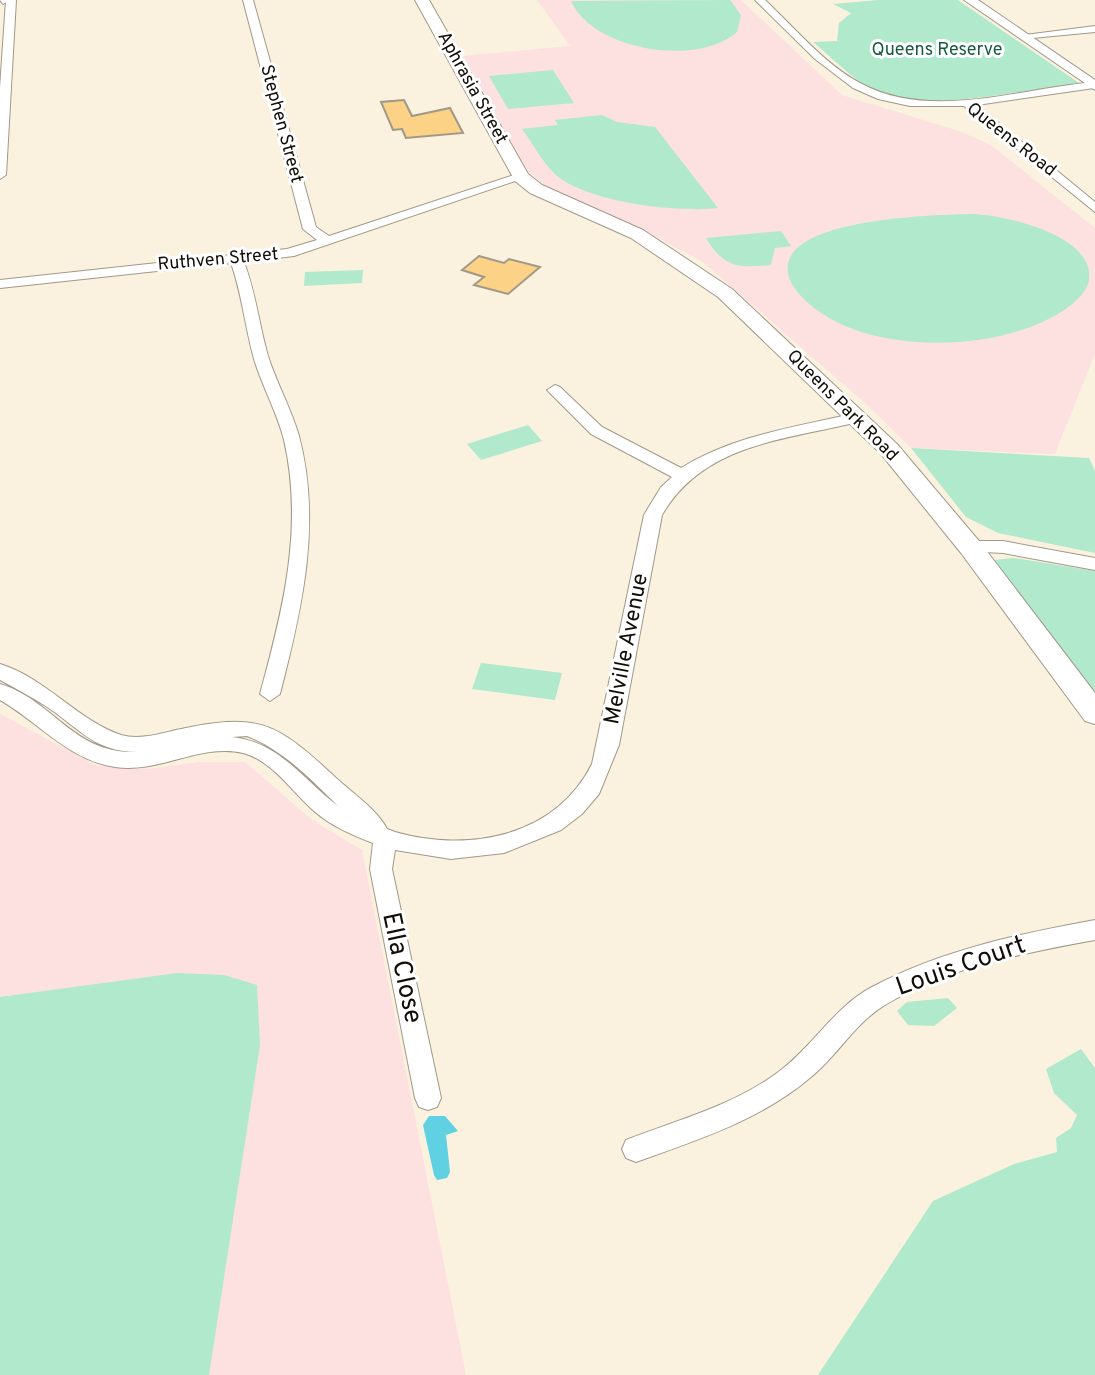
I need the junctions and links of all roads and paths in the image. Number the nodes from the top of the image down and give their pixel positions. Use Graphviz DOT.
graph roads {
  1 [pos="11,0"];
  2 [pos="248,0"];
  3 [pos="422,0"];
  4 [pos="760,0"];
  5 [pos="970,0"];
  6 [pos="1095,29"];
  7 [pos="1022,36"];
  8 [pos="1089,76"];
  9 [pos="1095,86"];
  10 [pos="965,101"];
  11 [pos="0,175"];
  12 [pos="521,177"];
  13 [pos="1095,208"];
  14 [pos="326,240"];
  15 [pos="236,257"];
  16 [pos="0,284"];
  17 [pos="555,390"];
  18 [pos="856,418"];
  19 [pos="680,474"];
  20 [pos="970,547"];
  21 [pos="1095,564"];
  22 [pos="0,671"];
  23 [pos="0,691"];
  24 [pos="270,694"];
  25 [pos="1095,714"];
  26 [pos="245,736"];
  27 [pos="385,838"];
  28 [pos="1095,930"];
  29 [pos="428,1098"];
  30 [pos="636,1149"];
  1 -- 11 [label="street"];
  2 -- 14 [label="street, Stephen Street"];
  3 -- 12 [label="main road, Aphrasia Street"];
  4 -- 10 [label="street, Queens Road"];
  5 -- 7 [label="street"];
  6 -- 7 [label="street"];
  7 -- 8 [label="street"];
  8 -- 9 [label="street"];
  9 -- 10 [label="street"];
  10 -- 13 [label="street, Queens Road"];
  12 -- 14 [label="street, Ruthven Street"];
  12 -- 18 [label="main road, Queens Park Road"];
  14 -- 15 [label="street, Ruthven Street"];
  15 -- 16 [label="street, Ruthven Street"];
  15 -- 24 [label="street"];
  17 -- 19 [label="street"];
  18 -- 19 [label="street, Melville Avenue"];
  18 -- 20 [label="main road, Queens Park Road"];
  19 -- 27 [label="street, Melville Avenue"];
  20 -- 21 [label="street"];
  20 -- 25 [label="main road, Queens Park Road"];
  22 -- 26 [label="street"];
  23 -- 26 [label="street"];
  26 -- 27 [label="street, Melville Avenue"];
  27 -- 29 [label="street, Ella Close"];
  28 -- 30 [label="street, Louis Court"];
}
